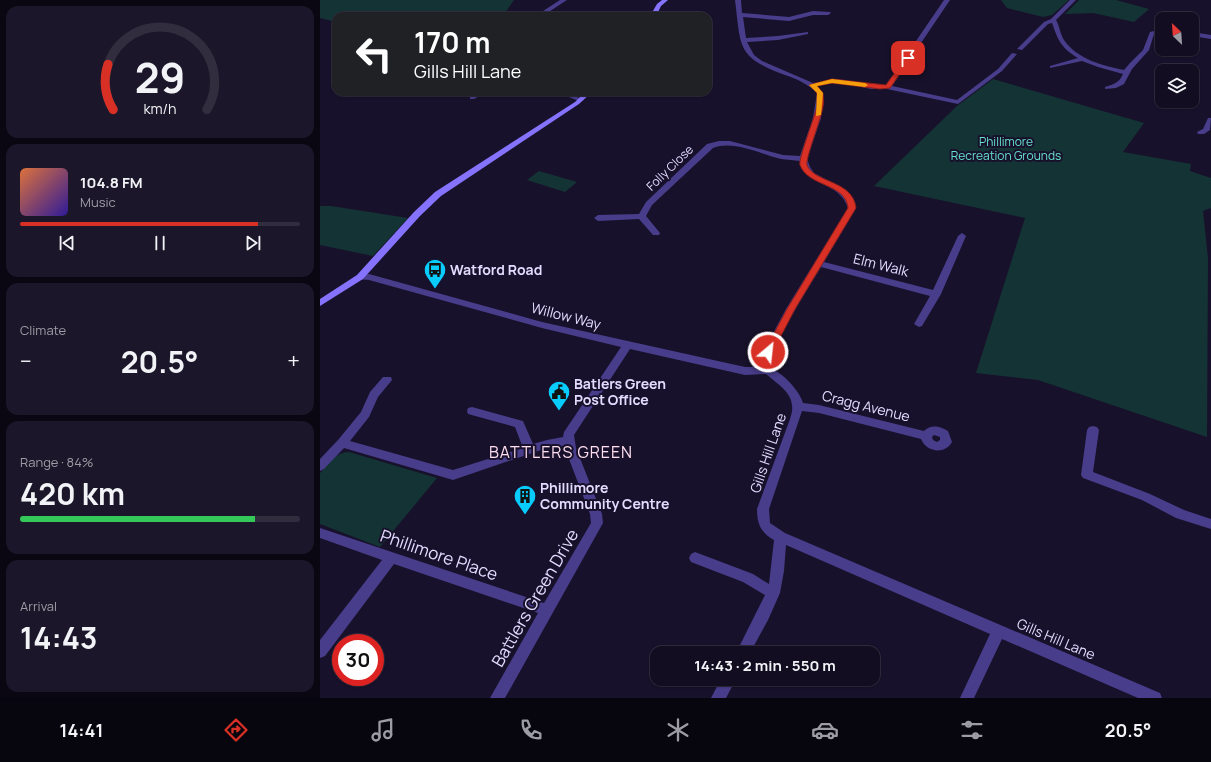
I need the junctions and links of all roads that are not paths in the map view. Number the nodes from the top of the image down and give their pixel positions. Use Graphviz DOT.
graph roads {
  1 [pos="564,0"];
  2 [pos="665,0"];
  3 [pos="738,0"];
  4 [pos="947,0"];
  5 [pos="1073,0"];
  6 [pos="546,12"];
  7 [pos="655,12"];
  8 [pos="828,13"];
  9 [pos="740,15"];
  10 [pos="1053,20"];
  11 [pos="1155,32"];
  12 [pos="806,34"];
  13 [pos="1199,35"];
  14 [pos="1211,37"];
  15 [pos="744,40"];
  16 [pos="1020,49"];
  17 [pos="1014,54"];
  18 [pos="1084,59"];
  19 [pos="1052,67"];
  20 [pos="1127,73"];
  21 [pos="812,85"];
  22 [pos="886,87"];
  23 [pos="1107,88"];
  24 [pos="476,96"];
  25 [pos="570,96"];
  26 [pos="585,96"];
  27 [pos="472,98"];
  28 [pos="581,100"];
  29 [pos="1211,120"];
  30 [pos="1201,132"];
  31 [pos="802,159"];
  32 [pos="642,216"];
  33 [pos="598,218"];
  34 [pos="656,233"];
  35 [pos="962,236"];
  36 [pos="819,264"];
  37 [pos="360,277"];
  38 [pos="936,294"];
  39 [pos="320,303"];
  40 [pos="919,324"];
  41 [pos="627,345"];
  42 [pos="768,370"];
  43 [pos="387,380"];
  44 [pos="798,407"];
  45 [pos="472,411"];
  46 [pos="1093,430"];
  47 [pos="926,436"];
  48 [pos="568,441"];
  49 [pos="342,443"];
  50 [pos="529,450"];
  51 [pos="320,466"];
  52 [pos="1211,524"];
  53 [pos="320,533"];
  54 [pos="781,537"];
  55 [pos="392,557"];
  56 [pos="695,558"];
  57 [pos="773,593"];
  58 [pos="548,610"];
  59 [pos="999,630"];
  60 [pos="746,646"];
  61 [pos="320,651"];
  62 [pos="725,686"];
  63 [pos="497,698"];
  64 [pos="718,698"];
  65 [pos="966,698"];
  66 [pos="1155,698"];
  1 -- 6 [label="street"];
  2 -- 7 [label="main road"];
  3 -- 9 [label="street"];
  4 -- 22 [label="street"];
  5 -- 10 [label="street"];
  8 -- 9 [label="street"];
  9 -- 15 [label="street"];
  10 -- 16 [label="street"];
  10 -- 18 [label="street"];
  11 -- 20 [label="street"];
  12 -- 15 [label="street"];
  13 -- 14 [label="street"];
  15 -- 21 [label="street"];
  17 -- 22 [label="street"];
  18 -- 19 [label="street"];
  18 -- 20 [label="street"];
  20 -- 23 [label="street"];
  21 -- 22 [label="street"];
  21 -- 31 [label="street"];
  24 -- 27 [label="street"];
  25 -- 28 [label="street"];
  26 -- 28 [label="main road"];
  28 -- 37 [label="main road"];
  29 -- 30 [label="street"];
  31 -- 32 [label="street, Folly Close"];
  31 -- 36 [label="street"];
  32 -- 33 [label="street"];
  32 -- 34 [label="street"];
  35 -- 38 [label="street"];
  36 -- 38 [label="street, Elm Walk"];
  36 -- 42 [label="street"];
  37 -- 39 [label="main road"];
  37 -- 41 [label="street, Willow Way"];
  38 -- 40 [label="street"];
  41 -- 42 [label="street, Willow Way"];
  41 -- 48 [label="street"];
  42 -- 44 [label="street, Gills Hill Lane"];
  43 -- 49 [label="street"];
  44 -- 47 [label="street, Cragg Avenue"];
  44 -- 54 [label="street, Gills Hill Lane"];
  45 -- 50 [label="street"];
  46 -- 52 [label="street"];
  48 -- 50 [label="street"];
  48 -- 58 [label="street, Battlers Green Drive"];
  49 -- 50 [label="street"];
  49 -- 51 [label="street"];
  53 -- 55 [label="street, Phillimore Place"];
  54 -- 57 [label="street"];
  54 -- 59 [label="street, Gills Hill Lane"];
  55 -- 58 [label="street, Phillimore Place"];
  55 -- 61 [label="street"];
  56 -- 57 [label="street"];
  57 -- 60 [label="street"];
  58 -- 63 [label="street, Battlers Green Drive"];
  59 -- 65 [label="street"];
  59 -- 66 [label="street, Gills Hill Lane"];
  62 -- 64 [label="street"];
}
